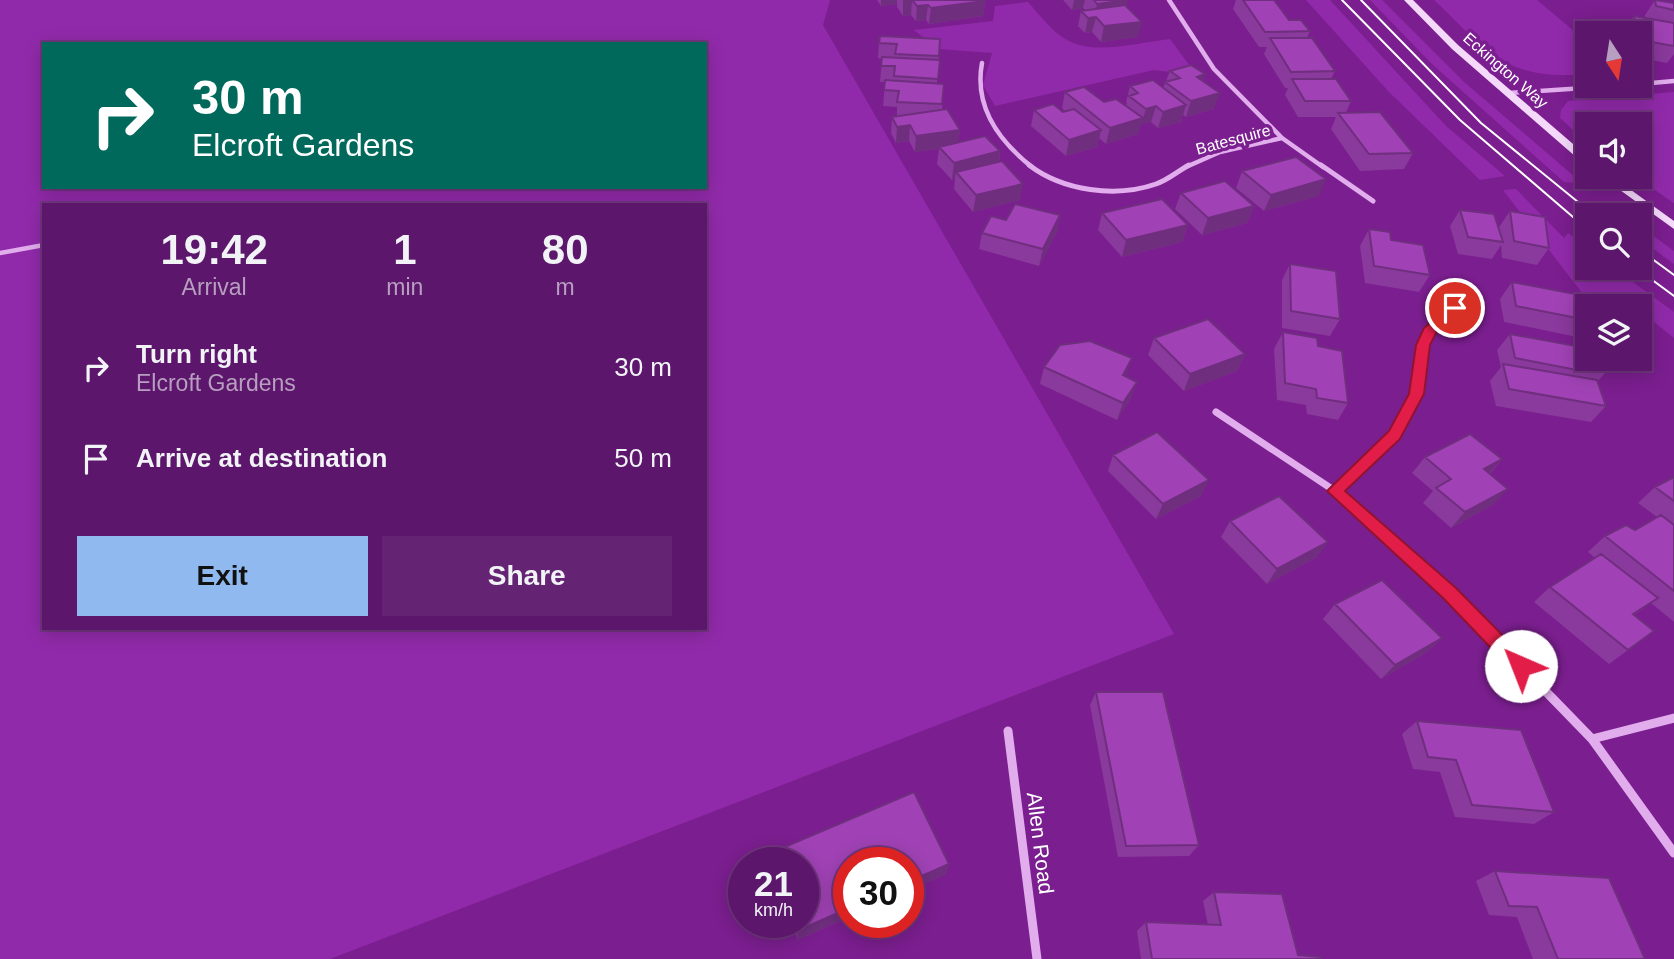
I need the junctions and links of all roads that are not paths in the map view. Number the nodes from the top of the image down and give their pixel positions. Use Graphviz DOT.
graph roads {
  1 [pos="1169,0"];
  2 [pos="1408,0"];
  3 [pos="982,62"];
  4 [pos="1674,81"];
  5 [pos="1652,83"];
  6 [pos="1575,89"];
  7 [pos="1508,93"];
  8 [pos="1282,138"];
  9 [pos="1575,151"];
  10 [pos="1623,189"];
  11 [pos="1373,201"];
  12 [pos="1674,226"];
  13 [pos="42,245"];
  14 [pos="0,253"];
  15 [pos="1455,308"];
  16 [pos="1216,412"];
  17 [pos="1335,491"];
  18 [pos="1674,718"];
  19 [pos="1008,731"];
  20 [pos="1592,739"];
  21 [pos="1674,853"];
  22 [pos="1037,959"];
  1 -- 8 [label="street, Batesquire"];
  2 -- 7 [label="main road, Eckington Way"];
  3 -- 8 [label="street, Batesquire"];
  4 -- 5 [label="street"];
  6 -- 7 [label="street"];
  7 -- 9 [label="main road, Eckington Way"];
  8 -- 11 [label="street, Batesquire"];
  10 -- 12 [label="main road"];
  13 -- 14 [label="lane"];
  15 -- 17 [label="street"];
  16 -- 17 [label="street"];
  17 -- 20 [label="street"];
  18 -- 20 [label="street"];
  19 -- 22 [label="street, Allen Road"];
  20 -- 21 [label="street"];
}
